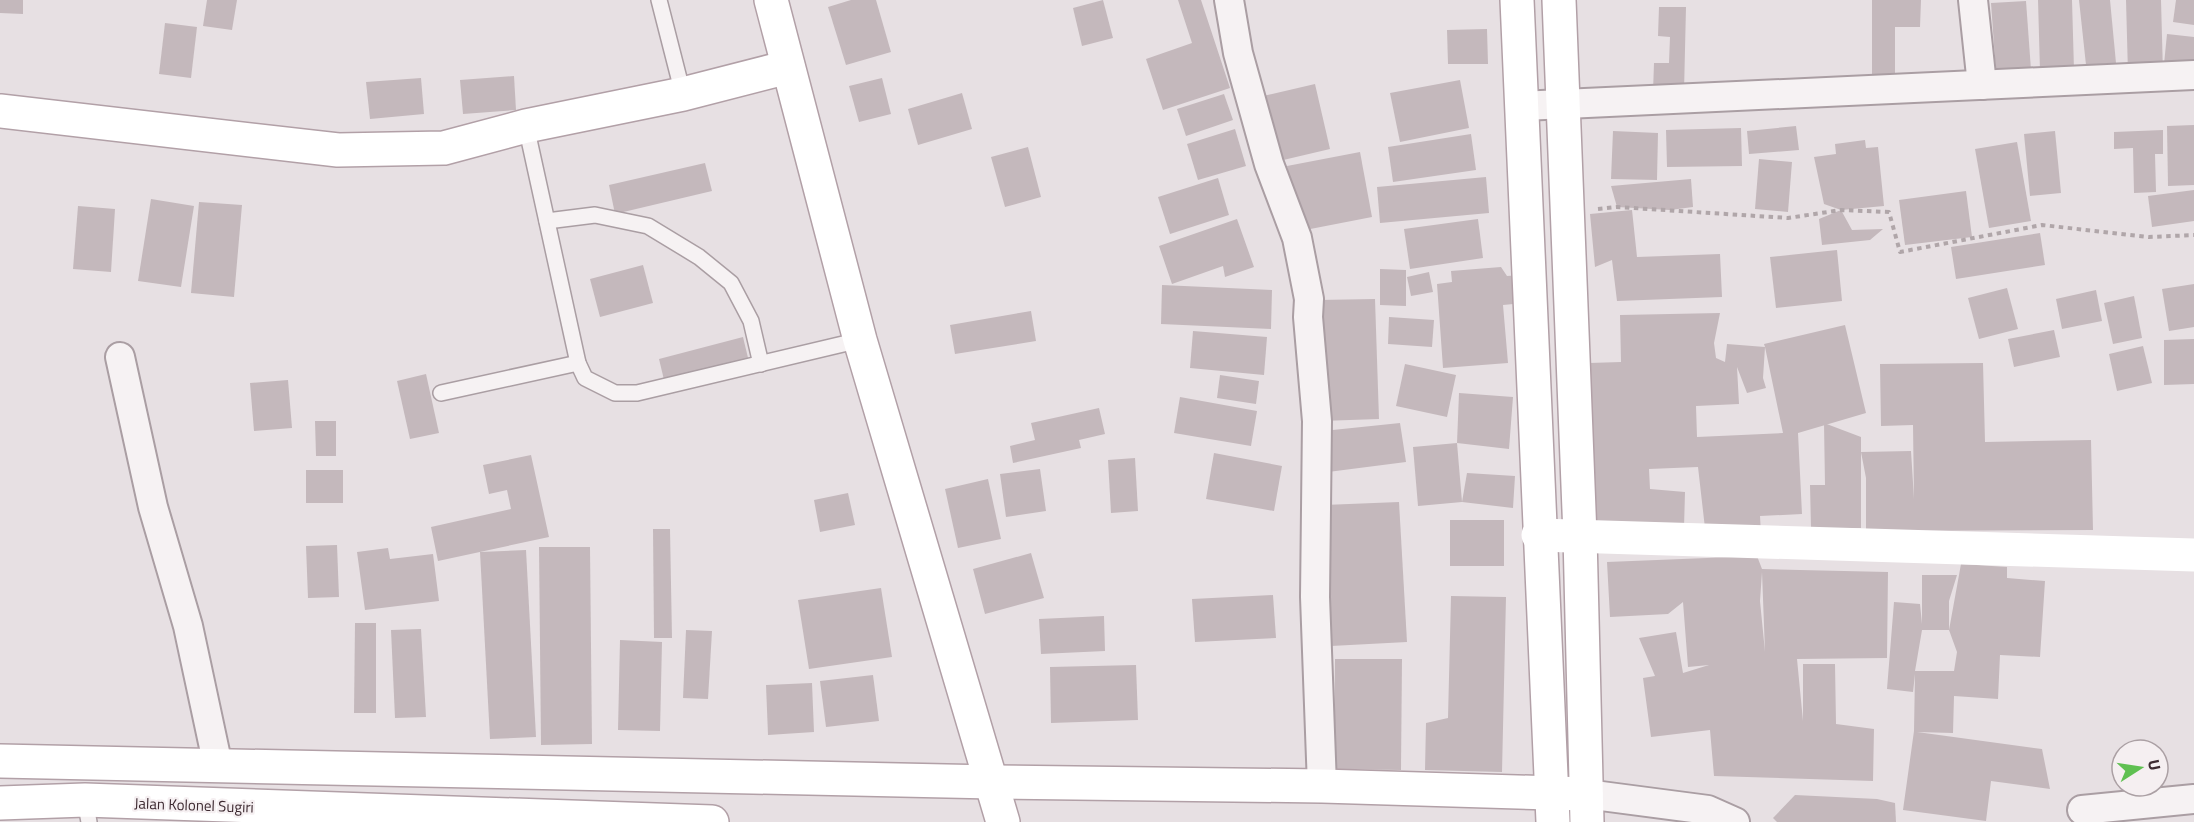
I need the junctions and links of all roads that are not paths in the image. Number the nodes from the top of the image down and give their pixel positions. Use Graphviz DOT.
graph roads {
  1 [pos="659,0"];
  2 [pos="771,0"];
  3 [pos="1229,0"];
  4 [pos="1517,0"];
  5 [pos="1559,0"];
  6 [pos="1973,0"];
  7 [pos="788,67"];
  8 [pos="2194,75"];
  9 [pos="1982,85"];
  10 [pos="683,94"];
  11 [pos="1563,105"];
  12 [pos="1521,106"];
  13 [pos="0,111"];
  14 [pos="526,126"];
  15 [pos="547,221"];
  16 [pos="860,340"];
  17 [pos="120,357"];
  18 [pos="578,363"];
  19 [pos="761,364"];
  20 [pos="441,393"];
  21 [pos="1538,535"];
  22 [pos="1580,536"];
  23 [pos="2194,555"];
  24 [pos="0,761"];
  25 [pos="218,766"];
  26 [pos="993,782"];
  27 [pos="1322,786"];
  28 [pos="251,792"];
  29 [pos="2194,799"];
  30 [pos="0,803"];
  31 [pos="1553,808"];
  32 [pos="1587,808"];
  33 [pos="2082,810"];
  34 [pos="87,811"];
  35 [pos="712,822"];
  36 [pos="1003,822"];
  37 [pos="1735,822"];
  1 -- 10 [label="lane"];
  2 -- 7 [label="main road"];
  3 -- 27 [label="street"];
  4 -- 12 [label="main road"];
  5 -- 11 [label="main road"];
  6 -- 9 [label="street"];
  7 -- 10 [label="main road"];
  7 -- 16 [label="main road"];
  8 -- 9 [label="street"];
  9 -- 11 [label="street"];
  10 -- 14 [label="main road"];
  11 -- 12 [label="street"];
  11 -- 22 [label="main road"];
  12 -- 21 [label="main road"];
  13 -- 14 [label="main road"];
  14 -- 15 [label="lane"];
  15 -- 18 [label="lane"];
  15 -- 19 [label="lane"];
  16 -- 19 [label="lane"];
  16 -- 26 [label="main road"];
  17 -- 25 [label="street"];
  18 -- 19 [label="lane"];
  18 -- 20 [label="lane"];
  21 -- 22 [label="main road"];
  21 -- 31 [label="main road"];
  22 -- 23 [label="main road"];
  22 -- 32 [label="main road"];
  24 -- 25 [label="main road"];
  25 -- 28 [label="main road"];
  26 -- 27 [label="main road"];
  26 -- 28 [label="main road"];
  26 -- 36 [label="main road"];
  27 -- 31 [label="main road"];
  28 -- 34 [label="main road, Jalan Kolonel Sugiri"];
  28 -- 35 [label="main road, Jalan Kolonel Sugiri"];
  29 -- 33 [label="street"];
  30 -- 34 [label="main road, Jalan Kolonel Sugiri"];
  31 -- 32 [label="main road"];
  32 -- 37 [label="street"];
}
